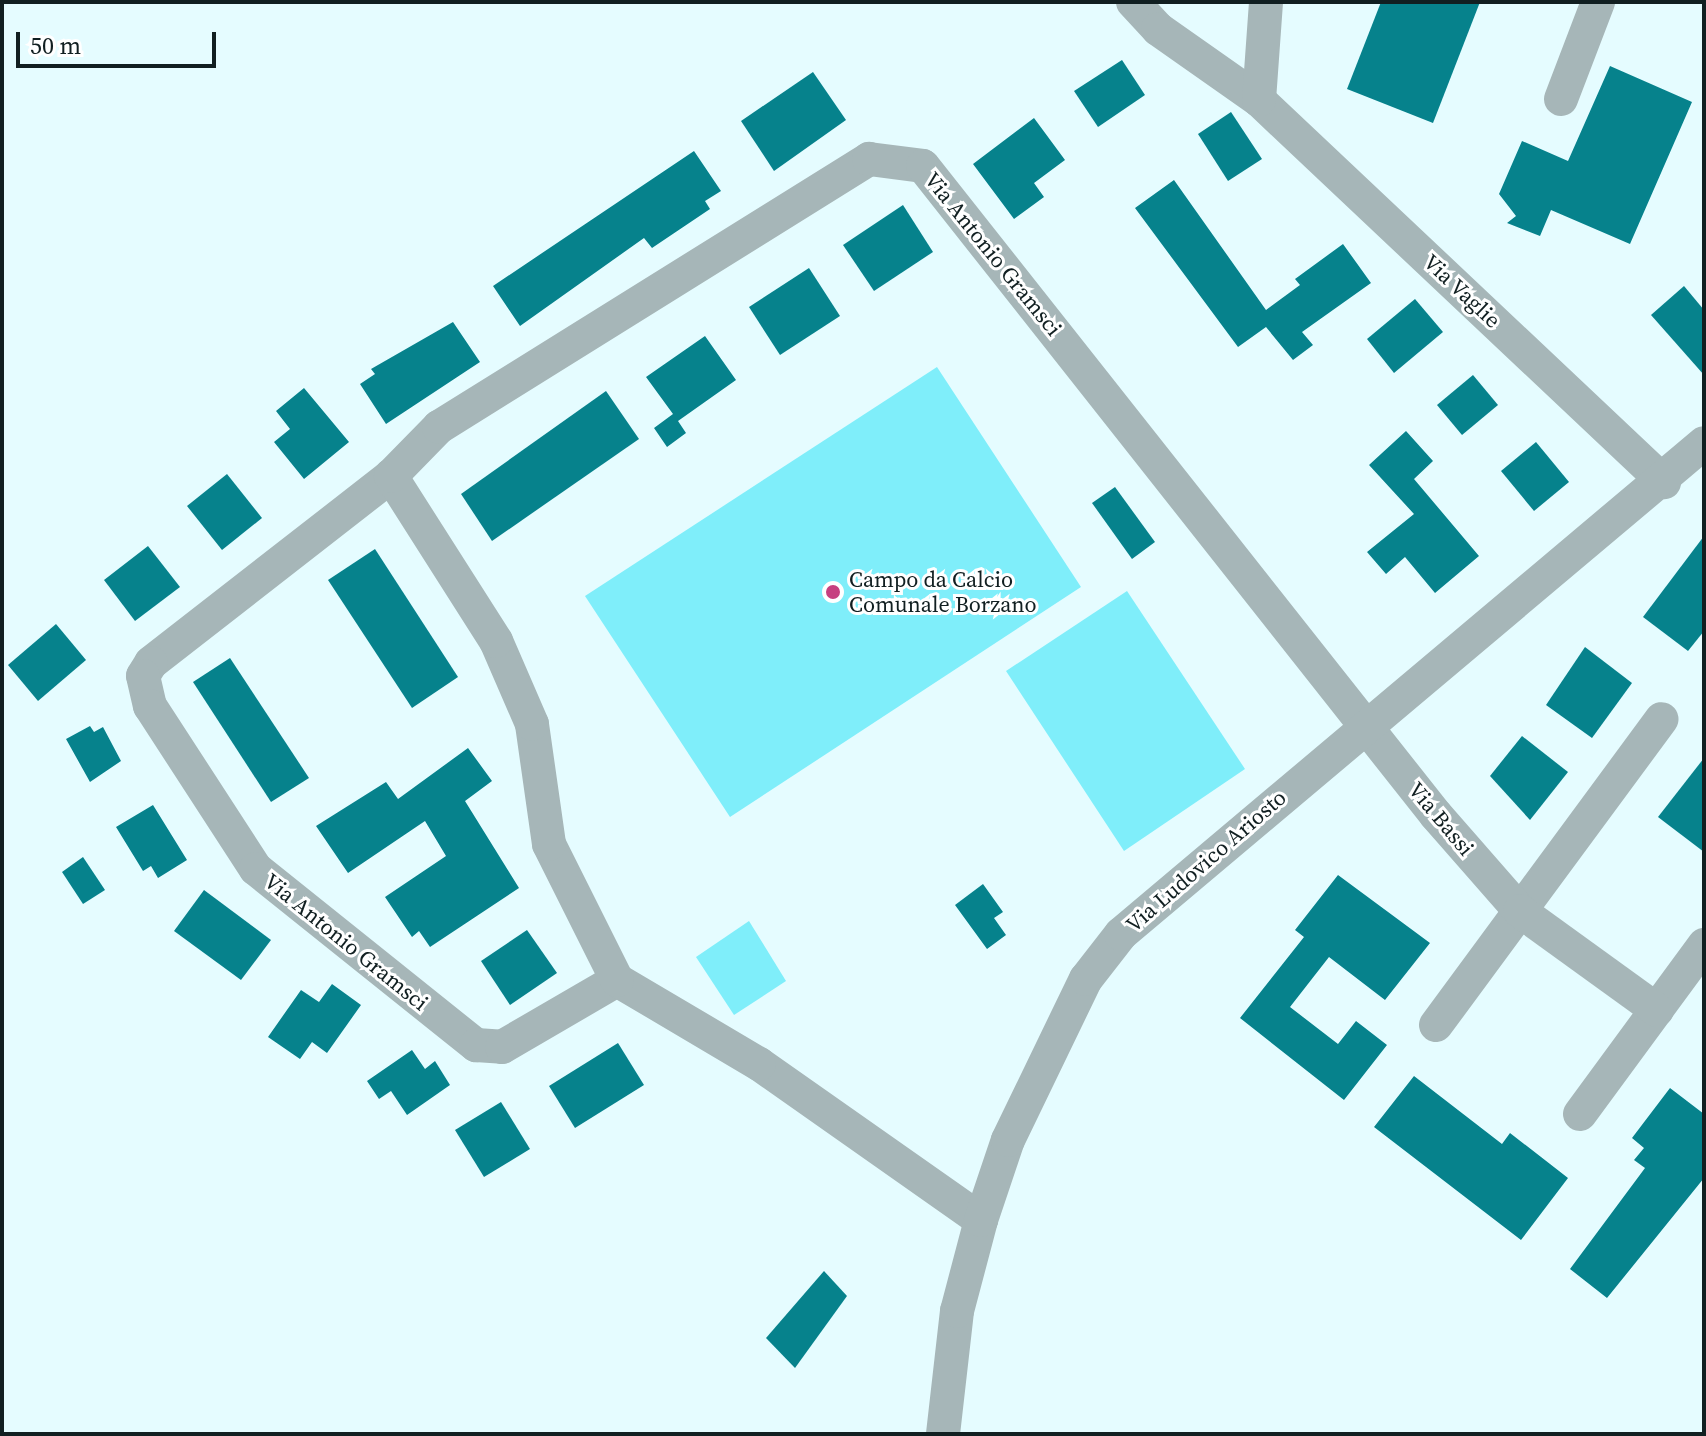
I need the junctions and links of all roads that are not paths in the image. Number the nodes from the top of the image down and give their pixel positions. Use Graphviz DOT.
graph roads {
  1 [pos="1133,2"];
  2 [pos="1266,2"];
  3 [pos="1598,2"];
  4 [pos="1561,99"];
  5 [pos="1259,100"];
  6 [pos="1704,443"];
  7 [pos="391,476"];
  8 [pos="1664,482"];
  9 [pos="1662,719"];
  10 [pos="1366,723"];
  11 [pos="1520,911"];
  12 [pos="1704,945"];
  13 [pos="617,980"];
  14 [pos="1657,1010"];
  15 [pos="1436,1025"];
  16 [pos="1580,1114"];
  17 [pos="981,1220"];
  18 [pos="943,1434"];
  1 -- 5 [label="street, Via Vaglie"];
  2 -- 5 [label="street"];
  3 -- 4 [label="street"];
  5 -- 8 [label="street, Via Vaglie"];
  6 -- 8 [label="street, Via Ludovico Ariosto"];
  7 -- 10 [label="street, Via Antonio Gramsci"];
  7 -- 13 [label="street"];
  7 -- 13 [label="street, Via Antonio Gramsci"];
  8 -- 10 [label="street, Via Ludovico Ariosto"];
  9 -- 11 [label="street"];
  10 -- 11 [label="street, Via Bassi"];
  10 -- 17 [label="street, Via Ludovico Ariosto"];
  11 -- 14 [label="street, Via Bassi"];
  11 -- 15 [label="street"];
  12 -- 14 [label="street"];
  13 -- 17 [label="street"];
  14 -- 16 [label="street"];
  17 -- 18 [label="street, Via Ludovico Ariosto"];
}
